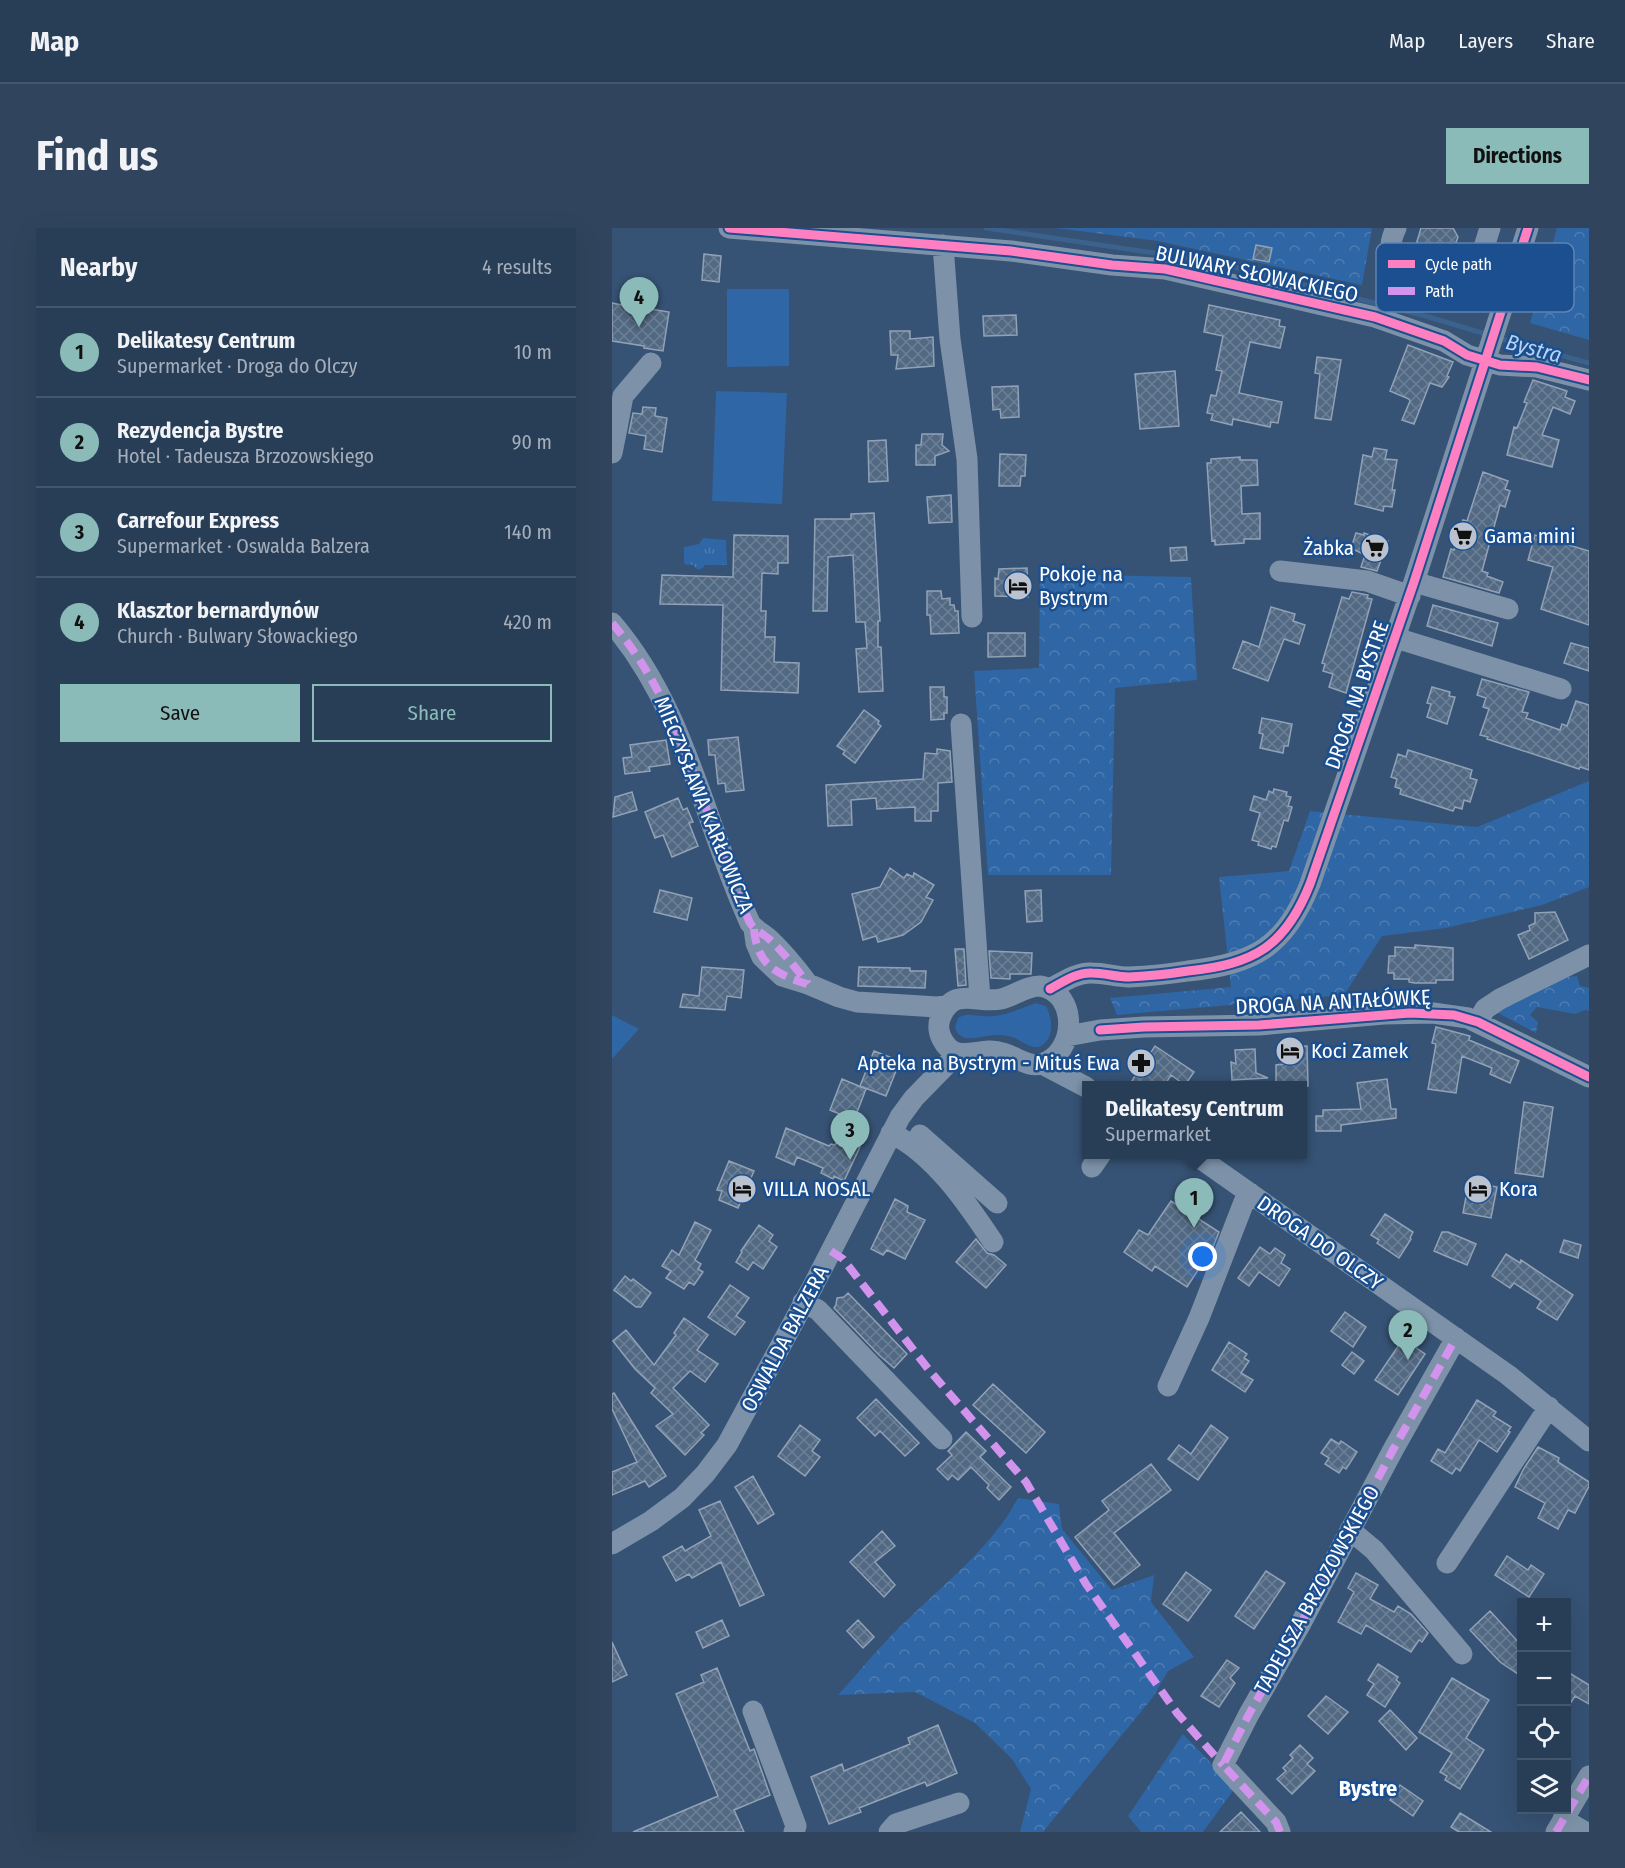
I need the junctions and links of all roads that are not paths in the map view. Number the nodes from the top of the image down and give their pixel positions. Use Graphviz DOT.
graph roads {
  1 [pos="729,228"];
  2 [pos="1396,228"];
  3 [pos="1490,228"];
  4 [pos="1528,228"];
  5 [pos="1391,243"];
  6 [pos="1485,243"];
  7 [pos="1523,243"];
  8 [pos="943,245"];
  9 [pos="1500,312"];
  10 [pos="1486,356"];
  11 [pos="651,363"];
  12 [pos="1589,380"];
  13 [pos="615,427"];
  14 [pos="612,453"];
  15 [pos="1280,571"];
  16 [pos="1412,589"];
  17 [pos="1508,609"];
  18 [pos="972,617"];
  19 [pos="612,623"];
  20 [pos="1396,638"];
  21 [pos="1562,689"];
  22 [pos="961,724"];
  23 [pos="1589,955"];
  24 [pos="1110,976"];
  25 [pos="1050,989"];
  26 [pos="980,999"];
  27 [pos="885,1004"];
  28 [pos="948,1005"];
  29 [pos="1478,1022"];
  30 [pos="1066,1027"];
  31 [pos="947,1040"];
  32 [pos="1042,1064"];
  33 [pos="1589,1077"];
  34 [pos="1086,1081"];
  35 [pos="1082,1085"];
  36 [pos="895,1125"];
  37 [pos="1200,1159"];
  38 [pos="1250,1193"];
  39 [pos="997,1203"];
  40 [pos="993,1242"];
  41 [pos="803,1302"];
  42 [pos="1456,1338"];
  43 [pos="1168,1386"];
  44 [pos="1549,1407"];
  45 [pos="1588,1438"];
  46 [pos="942,1439"];
  47 [pos="1350,1530"];
  48 [pos="612,1544"];
  49 [pos="1447,1563"];
  50 [pos="1462,1654"];
  51 [pos="753,1711"];
  52 [pos="1589,1776"];
  53 [pos="959,1803"];
  54 [pos="1560,1825"];
  55 [pos="794,1832"];
  56 [pos="889,1832"];
  57 [pos="1280,1832"];
  58 [pos="1585,1832"];
  1 -- 8 [label="street, BULWARY SŁOWACKIEGO"];
  2 -- 5 [label="street"];
  3 -- 6 [label="street"];
  4 -- 7 [label="street, DROGA NA BYSTRE"];
  8 -- 10 [label="street, BULWARY SŁOWACKIEGO"];
  8 -- 18 [label="street"];
  9 -- 10 [label="street, DROGA NA BYSTRE"];
  10 -- 12 [label="street, BULWARY SŁOWACKIEGO"];
  10 -- 16 [label="street, DROGA NA BYSTRE"];
  11 -- 13 [label="street"];
  13 -- 14 [label="street"];
  15 -- 16 [label="street"];
  16 -- 17 [label="street"];
  16 -- 20 [label="street, DROGA NA BYSTRE"];
  19 -- 27 [label="street, MIECZYSŁAWA KARŁOWICZA"];
  20 -- 21 [label="street"];
  20 -- 24 [label="street, DROGA NA BYSTRE"];
  22 -- 26 [label="street"];
  23 -- 29 [label="street"];
  24 -- 25 [label="street, DROGA NA BYSTRE"];
  24 -- 30 [label="street, DROGA NA BYSTRE"];
  25 -- 26 [label="street, MIECZYSŁAWA KARŁOWICZA"];
  25 -- 30 [label="street"];
  26 -- 28 [label="street, MIECZYSŁAWA KARŁOWICZA"];
  27 -- 28 [label="street, MIECZYSŁAWA KARŁOWICZA"];
  27 -- 31 [label="street, MIECZYSŁAWA KARŁOWICZA"];
  28 -- 31 [label="street, OSWALDA BALZERA"];
  29 -- 30 [label="street, DROGA NA ANTAŁÓWKĘ"];
  29 -- 33 [label="street, DROGA NA ANTAŁÓWKĘ"];
  30 -- 32 [label="street, DROGA NA BYSTRE"];
  30 -- 34 [label="street"];
  31 -- 32 [label="street"];
  31 -- 36 [label="street, OSWALDA BALZERA"];
  32 -- 35 [label="street"];
  36 -- 39 [label="street"];
  36 -- 40 [label="street"];
  36 -- 41 [label="street, OSWALDA BALZERA"];
  37 -- 38 [label="street, DROGA DO OLCZY"];
  38 -- 42 [label="street, DROGA DO OLCZY"];
  38 -- 43 [label="street"];
  41 -- 46 [label="street"];
  41 -- 48 [label="street, OSWALDA BALZERA"];
  42 -- 44 [label="street, DROGA DO OLCZY"];
  42 -- 47 [label="street, TADEUSZA BRZOZOWSKIEGO"];
  44 -- 45 [label="street, DROGA DO OLCZY"];
  44 -- 49 [label="street"];
  47 -- 50 [label="street"];
  47 -- 57 [label="street, TADEUSZA BRZOZOWSKIEGO"];
  51 -- 55 [label="street"];
  52 -- 54 [label="street"];
  53 -- 56 [label="street"];
  54 -- 58 [label="street"];
}
